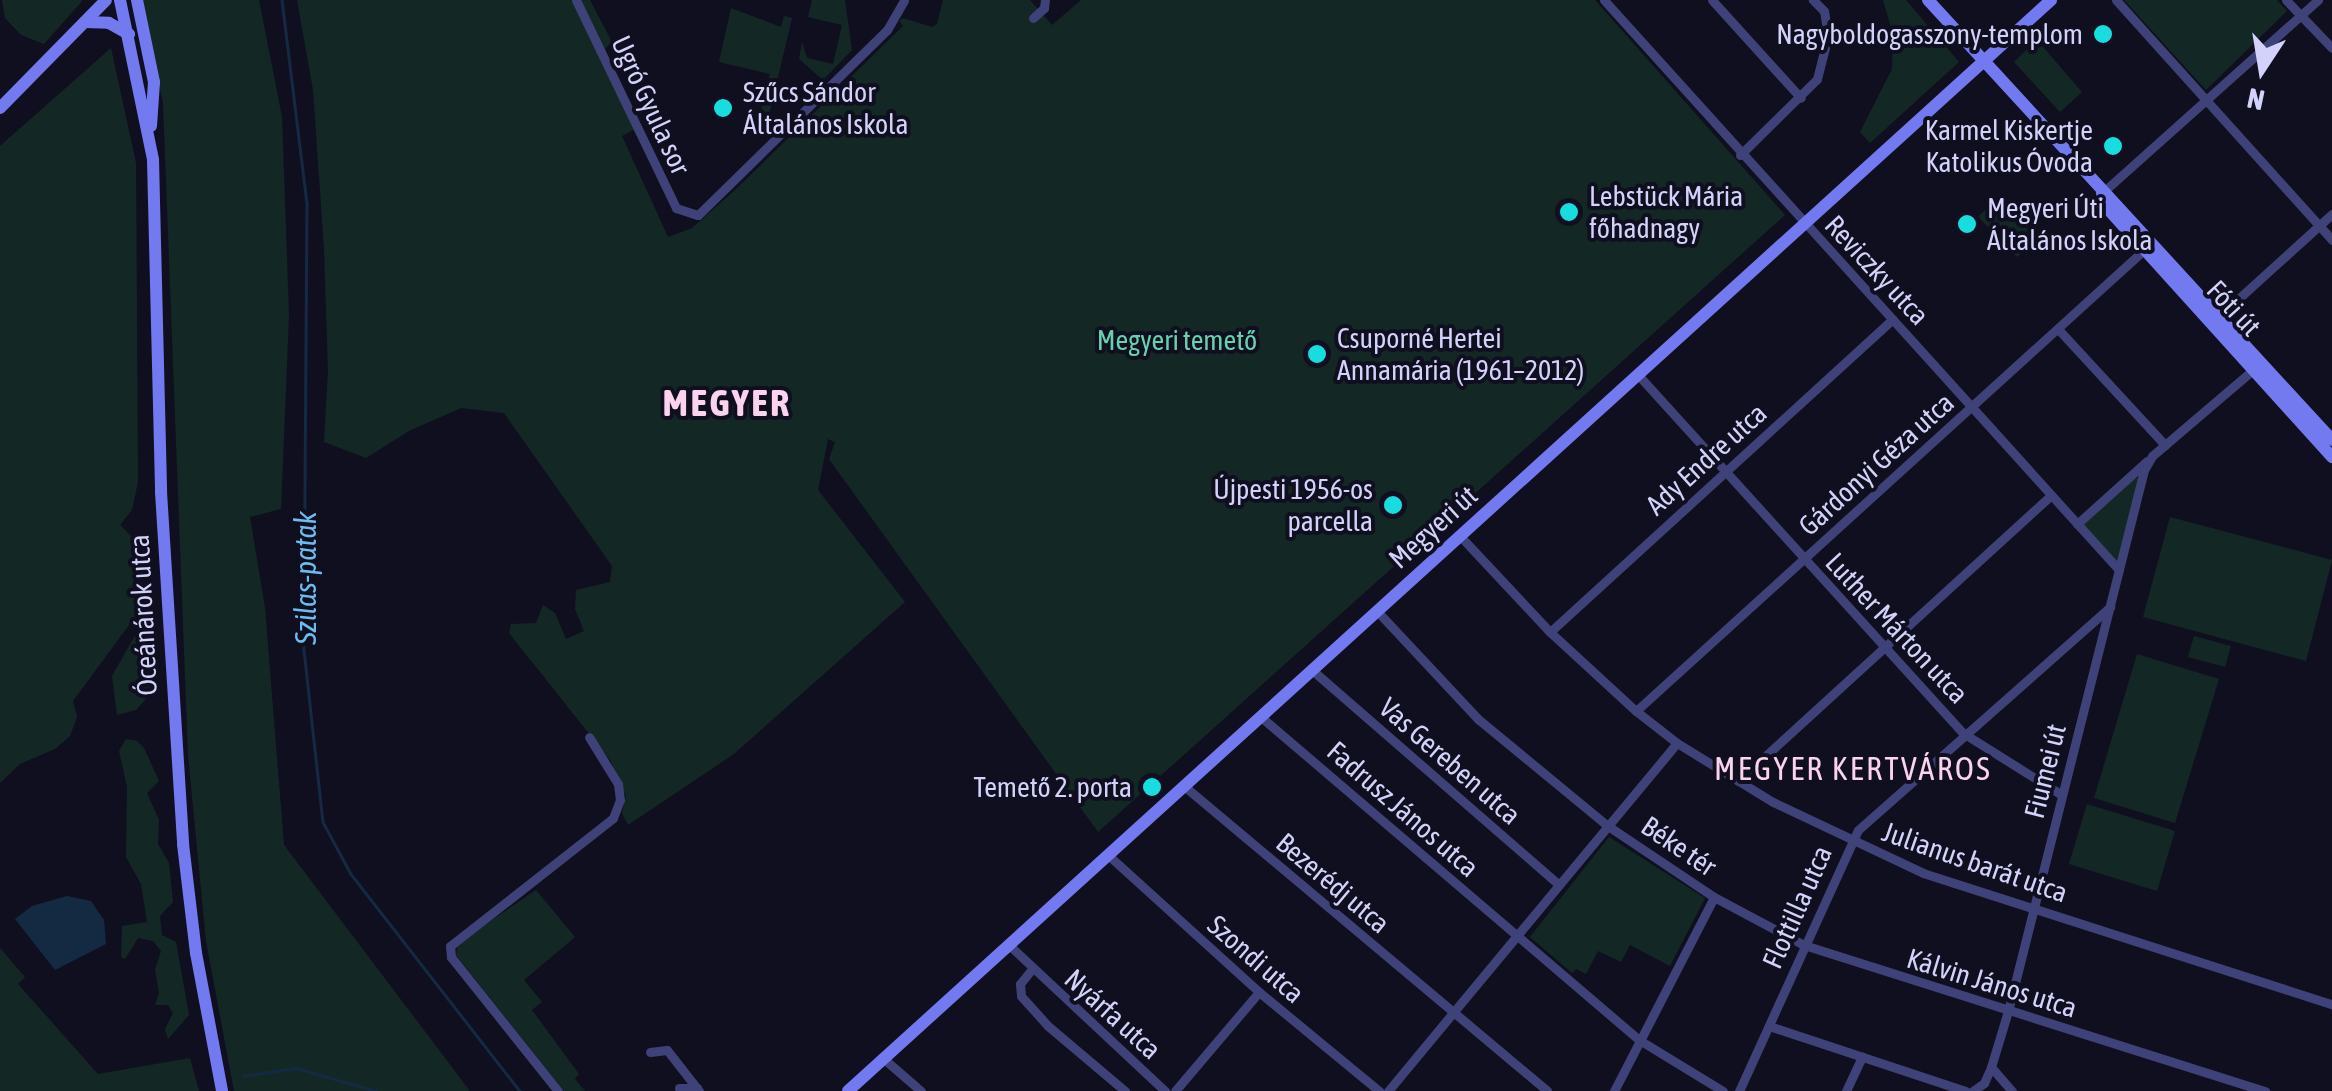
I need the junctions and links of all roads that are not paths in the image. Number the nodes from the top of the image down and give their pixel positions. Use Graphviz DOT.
graph roads {
  1 [pos="96,0"];
  2 [pos="106,0"];
  3 [pos="120,0"];
  4 [pos="136,0"];
  5 [pos="576,0"];
  6 [pos="904,0"];
  7 [pos="1046,0"];
  8 [pos="1604,0"];
  9 [pos="1712,0"];
  10 [pos="1813,0"];
  11 [pos="1928,0"];
  12 [pos="2051,0"];
  13 [pos="2116,0"];
  14 [pos="2286,0"];
  15 [pos="2318,0"];
  16 [pos="2301,16"];
  17 [pos="1033,18"];
  18 [pos="85,22"];
  19 [pos="130,34"];
  20 [pos="2332,48"];
  21 [pos="1983,63"];
  22 [pos="1801,98"];
  23 [pos="2207,101"];
  24 [pos="0,108"];
  25 [pos="150,133"];
  26 [pos="1740,155"];
  27 [pos="2102,193"];
  28 [pos="2332,214"];
  29 [pos="1805,226"];
  30 [pos="2320,226"];
  31 [pos="2332,240"];
  32 [pos="2145,249"];
  33 [pos="1893,319"];
  34 [pos="2216,319"];
  35 [pos="2058,329"];
  36 [pos="2255,368"];
  37 [pos="1640,377"];
  38 [pos="1973,408"];
  39 [pos="2330,444"];
  40 [pos="2166,445"];
  41 [pos="2152,456"];
  42 [pos="1724,471"];
  43 [pos="2051,495"];
  44 [pos="2076,524"];
  45 [pos="1460,537"];
  46 [pos="1803,560"];
  47 [pos="2119,570"];
  48 [pos="2110,607"];
  49 [pos="1377,611"];
  50 [pos="1550,632"];
  51 [pos="1882,646"];
  52 [pos="1312,670"];
  53 [pos="1636,711"];
  54 [pos="1261,717"];
  55 [pos="1964,733"];
  56 [pos="589,737"];
  57 [pos="1676,743"];
  58 [pos="1738,782"];
  59 [pos="1184,786"];
  60 [pos="2062,795"];
  61 [pos="1608,826"];
  62 [pos="1851,842"];
  63 [pos="1108,855"];
  64 [pos="1559,886"];
  65 [pos="1714,897"];
  66 [pos="2035,907"];
  67 [pos="1516,936"];
  68 [pos="1009,945"];
  69 [pos="1804,945"];
  70 [pos="1032,969"];
  71 [pos="1258,992"];
  72 [pos="2332,1004"];
  73 [pos="2008,1011"];
  74 [pos="1452,1014"];
  75 [pos="1769,1026"];
  76 [pos="1641,1042"];
  77 [pos="650,1052"];
  78 [pos="1862,1057"];
  79 [pos="884,1058"];
  80 [pos="1992,1067"];
  81 [pos="679,1088"];
  82 [pos="698,1089"];
  83 [pos="222,1091"];
  84 [pos="558,1091"];
  85 [pos="848,1091"];
  86 [pos="921,1091"];
  87 [pos="1125,1091"];
  88 [pos="1164,1091"];
  89 [pos="1176,1091"];
  90 [pos="1379,1091"];
  91 [pos="1388,1091"];
  92 [pos="1547,1091"];
  93 [pos="1614,1091"];
  94 [pos="1722,1091"];
  95 [pos="1740,1091"];
  96 [pos="1846,1091"];
  97 [pos="1970,1091"];
  98 [pos="2012,1091"];
  99 [pos="2265,1091"];
  1 -- 18 [label="street"];
  2 -- 18 [label="street"];
  3 -- 19 [label="street, Óceánárok utca"];
  4 -- 25 [label="street, Óceánárok utca"];
  5 -- 6 [label="street, Ugró Gyula sor"];
  7 -- 17 [label="street"];
  8 -- 26 [label="street, Reviczky utca"];
  9 -- 22 [label="street"];
  10 -- 22 [label="street"];
  11 -- 21 [label="street, Fóti út"];
  12 -- 21 [label="street, Megyeri út"];
  13 -- 23 [label="street"];
  14 -- 16 [label="street"];
  15 -- 16 [label="street"];
  16 -- 20 [label="street"];
  16 -- 23 [label="street"];
  18 -- 19 [label="street"];
  18 -- 24 [label="street"];
  19 -- 25 [label="street, Óceánárok utca"];
  21 -- 27 [label="street, Fóti út"];
  21 -- 29 [label="street, Megyeri út"];
  22 -- 26 [label="street"];
  23 -- 27 [label="street"];
  23 -- 30 [label="street"];
  25 -- 83 [label="street, Óceánárok utca"];
  26 -- 29 [label="street, Reviczky utca"];
  27 -- 32 [label="street, Fóti út"];
  27 -- 34 [label="street, Fóti út"];
  28 -- 30 [label="street"];
  29 -- 33 [label="street, Reviczky utca"];
  29 -- 37 [label="street, Megyeri út"];
  30 -- 31 [label="street"];
  30 -- 34 [label="street"];
  32 -- 34 [label="street, Fóti út"];
  32 -- 35 [label="street, Gárdonyi Géza utca"];
  33 -- 38 [label="street, Reviczky utca"];
  33 -- 42 [label="street, Ady Endre utca"];
  34 -- 36 [label="street, Fóti út"];
  34 -- 39 [label="street, Fóti út"];
  35 -- 38 [label="street, Gárdonyi Géza utca"];
  35 -- 40 [label="street"];
  36 -- 39 [label="street, Fóti út"];
  36 -- 40 [label="street"];
  37 -- 42 [label="street, Luther Márton utca"];
  37 -- 45 [label="street, Megyeri út"];
  38 -- 43 [label="street, Reviczky utca"];
  38 -- 46 [label="street, Gárdonyi Géza utca"];
  40 -- 41 [label="street"];
  41 -- 44 [label="street"];
  41 -- 47 [label="street, Fiumei út"];
  42 -- 46 [label="street, Luther Márton utca"];
  42 -- 50 [label="street, Ady Endre utca"];
  43 -- 44 [label="street, Reviczky utca"];
  43 -- 51 [label="street"];
  44 -- 47 [label="street, Reviczky utca"];
  45 -- 49 [label="street, Megyeri út"];
  45 -- 50 [label="street, Julianus barát utca"];
  46 -- 51 [label="street, Luther Márton utca"];
  46 -- 53 [label="street, Gárdonyi Géza utca"];
  47 -- 48 [label="street, Fiumei út"];
  48 -- 55 [label="street, Flottilla utca"];
  48 -- 60 [label="street, Fiumei út"];
  49 -- 52 [label="street, Megyeri út"];
  49 -- 61 [label="street"];
  50 -- 53 [label="street, Julianus barát utca"];
  51 -- 55 [label="street, Luther Márton utca"];
  51 -- 58 [label="street"];
  52 -- 54 [label="street, Megyeri út"];
  52 -- 64 [label="street, Vas Gereben utca"];
  53 -- 57 [label="street, Julianus barát utca"];
  54 -- 59 [label="street, Megyeri út"];
  54 -- 67 [label="street, Fadrusz János utca"];
  55 -- 60 [label="street, Luther Márton utca"];
  55 -- 62 [label="street, Flottilla utca"];
  56 -- 84 [label="street"];
  57 -- 58 [label="street, Julianus barát utca"];
  57 -- 61 [label="street"];
  58 -- 62 [label="street, Julianus barát utca"];
  59 -- 63 [label="street, Megyeri út"];
  59 -- 74 [label="street, Bezerédj utca"];
  60 -- 66 [label="street, Fiumei út"];
  61 -- 64 [label="street, Béke tér"];
  61 -- 65 [label="street, Béke tér"];
  62 -- 66 [label="street, Julianus barát utca"];
  62 -- 69 [label="street, Flottilla utca"];
  63 -- 68 [label="street, Megyeri út"];
  63 -- 71 [label="street, Szondi utca"];
  64 -- 67 [label="street, Béke tér"];
  65 -- 69 [label="street, Kálvin János utca"];
  65 -- 76 [label="street, Béke tér"];
  66 -- 72 [label="street, Julianus barát utca"];
  66 -- 73 [label="street, Fiumei út"];
  67 -- 74 [label="street, Béke tér"];
  67 -- 76 [label="street"];
  68 -- 70 [label="street, Nyárfa utca"];
  68 -- 79 [label="street, Megyeri út"];
  69 -- 73 [label="street, Kálvin János utca"];
  69 -- 75 [label="street, Flottilla utca"];
  70 -- 87 [label="street, Nyárfa utca"];
  70 -- 88 [label="street, Nyárfa utca"];
  71 -- 89 [label="street"];
  71 -- 90 [label="street, Szondi utca"];
  73 -- 80 [label="street, Fiumei út"];
  73 -- 99 [label="street, Kálvin János utca"];
  74 -- 91 [label="street, Béke tér"];
  74 -- 92 [label="street, Bezerédj utca"];
  75 -- 78 [label="street"];
  75 -- 95 [label="street, Flottilla utca"];
  76 -- 93 [label="street, Béke tér"];
  76 -- 94 [label="street"];
  77 -- 82 [label="street"];
  78 -- 96 [label="street"];
  78 -- 97 [label="street"];
  79 -- 85 [label="street, Megyeri út"];
  79 -- 86 [label="street"];
  80 -- 97 [label="street, Fiumei út"];
  80 -- 98 [label="street"];
  81 -- 82 [label="street"];
}
